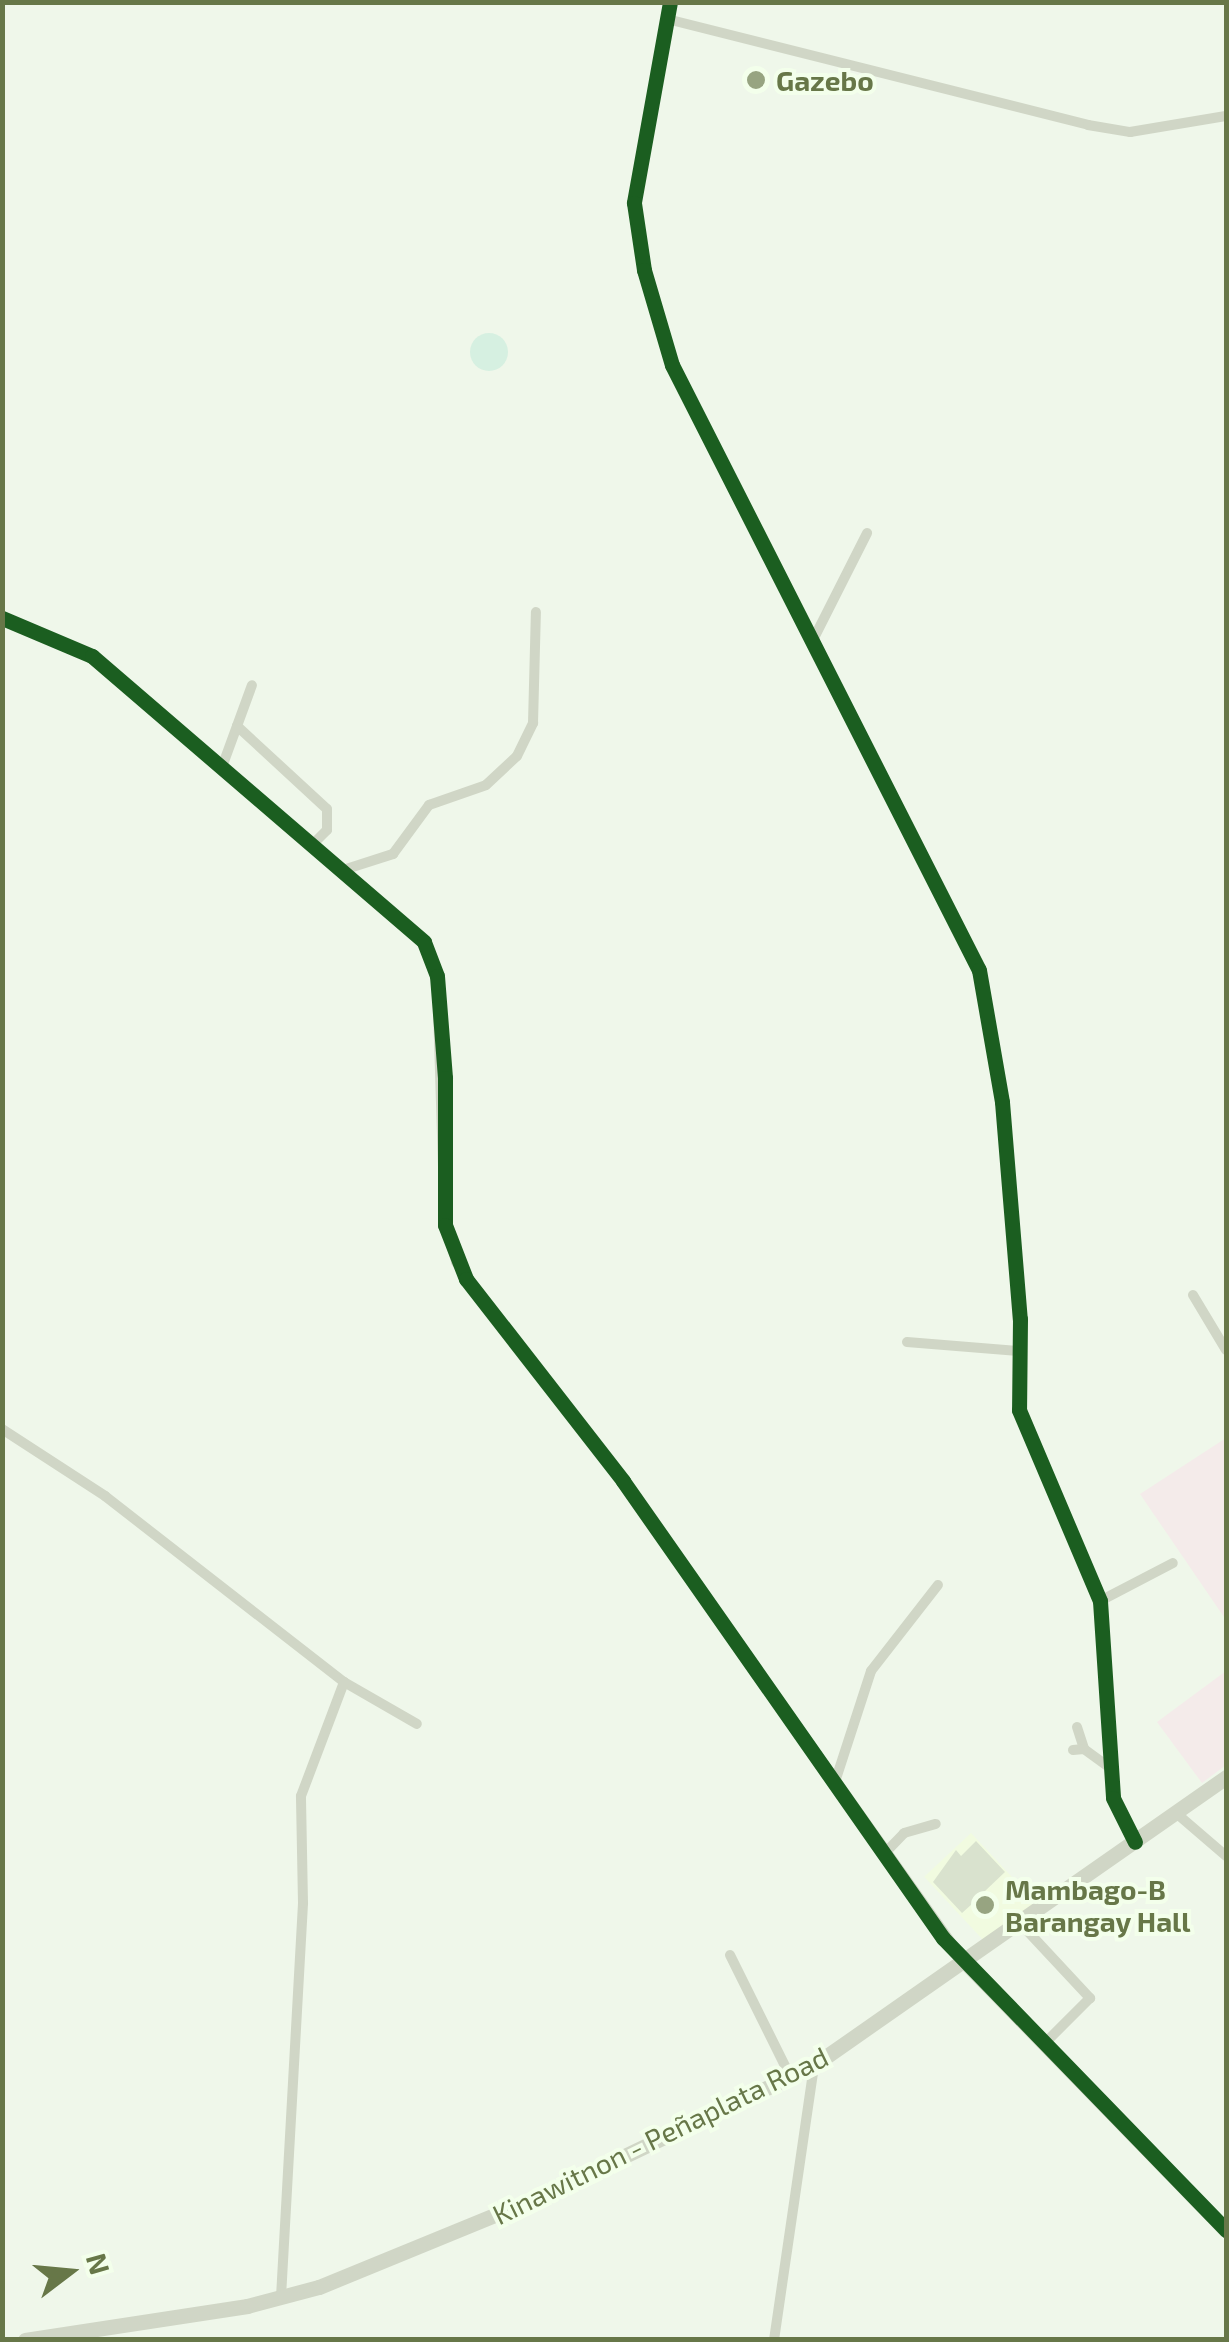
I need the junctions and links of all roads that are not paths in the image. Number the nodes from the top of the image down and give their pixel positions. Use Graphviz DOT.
graph roads {
  1 [pos="670,2"];
  2 [pos="667,19"];
  3 [pos="1226,116"];
  4 [pos="867,534"];
  5 [pos="536,612"];
  6 [pos="2,618"];
  7 [pos="813,640"];
  8 [pos="252,685"];
  9 [pos="237,726"];
  10 [pos="222,767"];
  11 [pos="312,846"];
  12 [pos="340,871"];
  13 [pos="1193,1296"];
  14 [pos="907,1342"];
  15 [pos="1226,1350"];
  16 [pos="1019,1351"];
  17 [pos="2,1429"];
  18 [pos="1173,1563"];
  19 [pos="931,1587"];
  20 [pos="1100,1601"];
  21 [pos="344,1682"];
  22 [pos="418,1724"];
  23 [pos="1077,1727"];
  24 [pos="1109,1767"];
  25 [pos="1226,1777"];
  26 [pos="834,1785"];
  27 [pos="1176,1813"];
  28 [pos="936,1824"];
  29 [pos="1135,1842"];
  30 [pos="884,1854"];
  31 [pos="1226,1856"];
  32 [pos="1020,1923"];
  33 [pos="730,1955"];
  34 [pos="965,1962"];
  35 [pos="1044,2044"];
  36 [pos="814,2065"];
  37 [pos="791,2078"];
  38 [pos="1226,2230"];
  39 [pos="281,2297"];
  40 [pos="26,2340"];
  41 [pos="774,2340"];
  1 -- 2 [label="street"];
  2 -- 3 [label="street"];
  2 -- 7 [label="street"];
  4 -- 7 [label="street"];
  5 -- 12 [label="street"];
  6 -- 10 [label="street"];
  7 -- 16 [label="street"];
  8 -- 9 [label="street"];
  9 -- 10 [label="street"];
  9 -- 11 [label="street"];
  10 -- 11 [label="street"];
  11 -- 12 [label="street"];
  12 -- 26 [label="street"];
  13 -- 15 [label="street"];
  14 -- 16 [label="street"];
  16 -- 20 [label="street"];
  17 -- 21 [label="street"];
  18 -- 20 [label="street"];
  19 -- 26 [label="street"];
  20 -- 24 [label="street"];
  21 -- 22 [label="street"];
  21 -- 39 [label="street"];
  23 -- 24 [label="street"];
  24 -- 29 [label="street"];
  25 -- 27 [label="street, Kinawitnon - Peñaplata Road"];
  26 -- 30 [label="street"];
  27 -- 29 [label="street, Kinawitnon - Peñaplata Road"];
  27 -- 31 [label="street"];
  28 -- 30 [label="street"];
  29 -- 32 [label="street, Kinawitnon - Peñaplata Road"];
  30 -- 34 [label="street"];
  32 -- 34 [label="street, Kinawitnon - Peñaplata Road"];
  32 -- 35 [label="street"];
  33 -- 37 [label="street"];
  34 -- 35 [label="street"];
  34 -- 36 [label="street, Kinawitnon - Peñaplata Road"];
  35 -- 38 [label="street"];
  36 -- 37 [label="street, Kinawitnon - Peñaplata Road"];
  36 -- 41 [label="street"];
  37 -- 39 [label="street, Kinawitnon - Peñaplata Road"];
  39 -- 40 [label="street, Kinawitnon - Peñaplata Road"];
}
